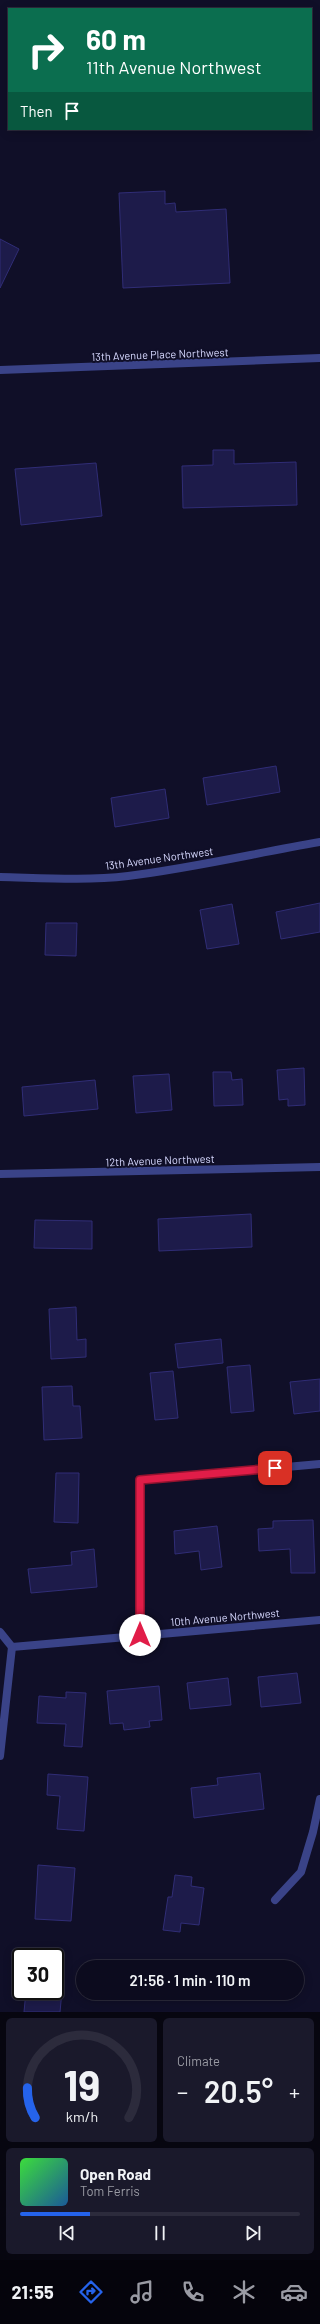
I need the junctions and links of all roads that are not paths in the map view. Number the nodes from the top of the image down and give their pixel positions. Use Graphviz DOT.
graph roads {
  1 [pos="320,358"];
  2 [pos="0,370"];
  3 [pos="320,842"];
  4 [pos="0,877"];
  5 [pos="320,1167"];
  6 [pos="0,1174"];
  7 [pos="320,1464"];
  8 [pos="320,1620"];
  9 [pos="0,1632"];
  10 [pos="140,1635"];
  11 [pos="12,1647"];
  12 [pos="0,1756"];
  13 [pos="320,1799"];
  14 [pos="275,1900"];
  1 -- 2 [label="street, 13th Avenue Place Northwest"];
  3 -- 4 [label="street, 13th Avenue Northwest"];
  5 -- 6 [label="street, 12th Avenue Northwest"];
  7 -- 10 [label="street"];
  8 -- 10 [label="street, 10th Avenue Northwest"];
  9 -- 11 [label="street"];
  10 -- 11 [label="street, 10th Avenue Northwest"];
  11 -- 12 [label="street"];
  13 -- 14 [label="street"];
}
